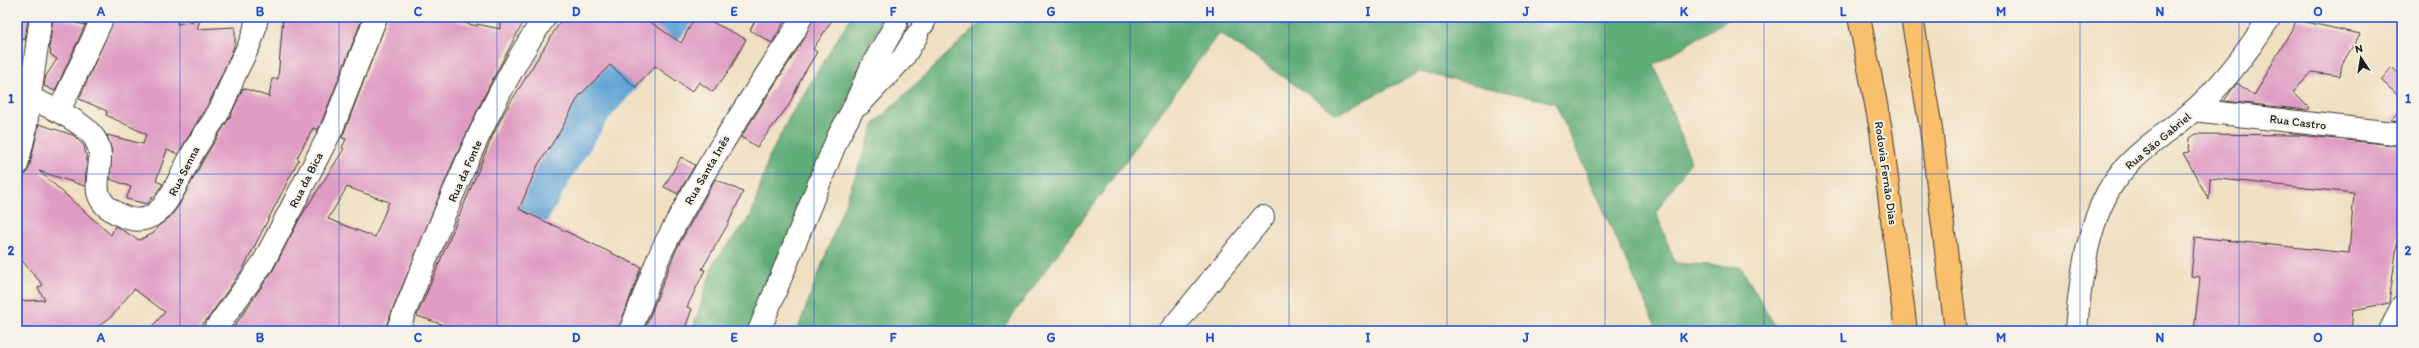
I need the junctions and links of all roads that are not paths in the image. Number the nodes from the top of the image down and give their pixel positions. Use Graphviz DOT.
graph roads {
  1 [pos="41,17"];
  2 [pos="103,17"];
  3 [pos="257,17"];
  4 [pos="376,17"];
  5 [pos="545,17"];
  6 [pos="801,17"];
  7 [pos="1859,17"];
  8 [pos="1912,17"];
  9 [pos="2270,17"];
  10 [pos="896,24"];
  11 [pos="922,25"];
  12 [pos="23,96"];
  13 [pos="2194,110"];
  14 [pos="852,111"];
  15 [pos="59,112"];
  16 [pos="2402,134"];
  17 [pos="17,165"];
  18 [pos="1263,217"];
  19 [pos="2402,306"];
  20 [pos="214,331"];
  21 [pos="397,331"];
  22 [pos="630,331"];
  23 [pos="759,331"];
  24 [pos="1170,331"];
  25 [pos="1906,331"];
  26 [pos="1956,331"];
  27 [pos="2076,331"];
  28 [pos="2390,331"];
  1 -- 12 [label="street"];
  2 -- 15 [label="street"];
  3 -- 15 [label="street, Rua Senna"];
  4 -- 20 [label="street, Rua da Bica"];
  5 -- 21 [label="street, Rua da Fonte"];
  6 -- 22 [label="street, Rua Santa Inês"];
  7 -- 25 [label="highway, Rodovia Fernão Dias"];
  8 -- 26 [label="highway"];
  9 -- 13 [label="street, Rua São Gabriel"];
  10 -- 14 [label="street"];
  11 -- 14 [label="street"];
  12 -- 15 [label="street, Rua Senna"];
  12 -- 17 [label="street"];
  13 -- 16 [label="street, Rua Castro"];
  13 -- 27 [label="street, Rua São Gabriel"];
  14 -- 23 [label="street"];
  18 -- 24 [label="street"];
  19 -- 28 [label="street"];
}
